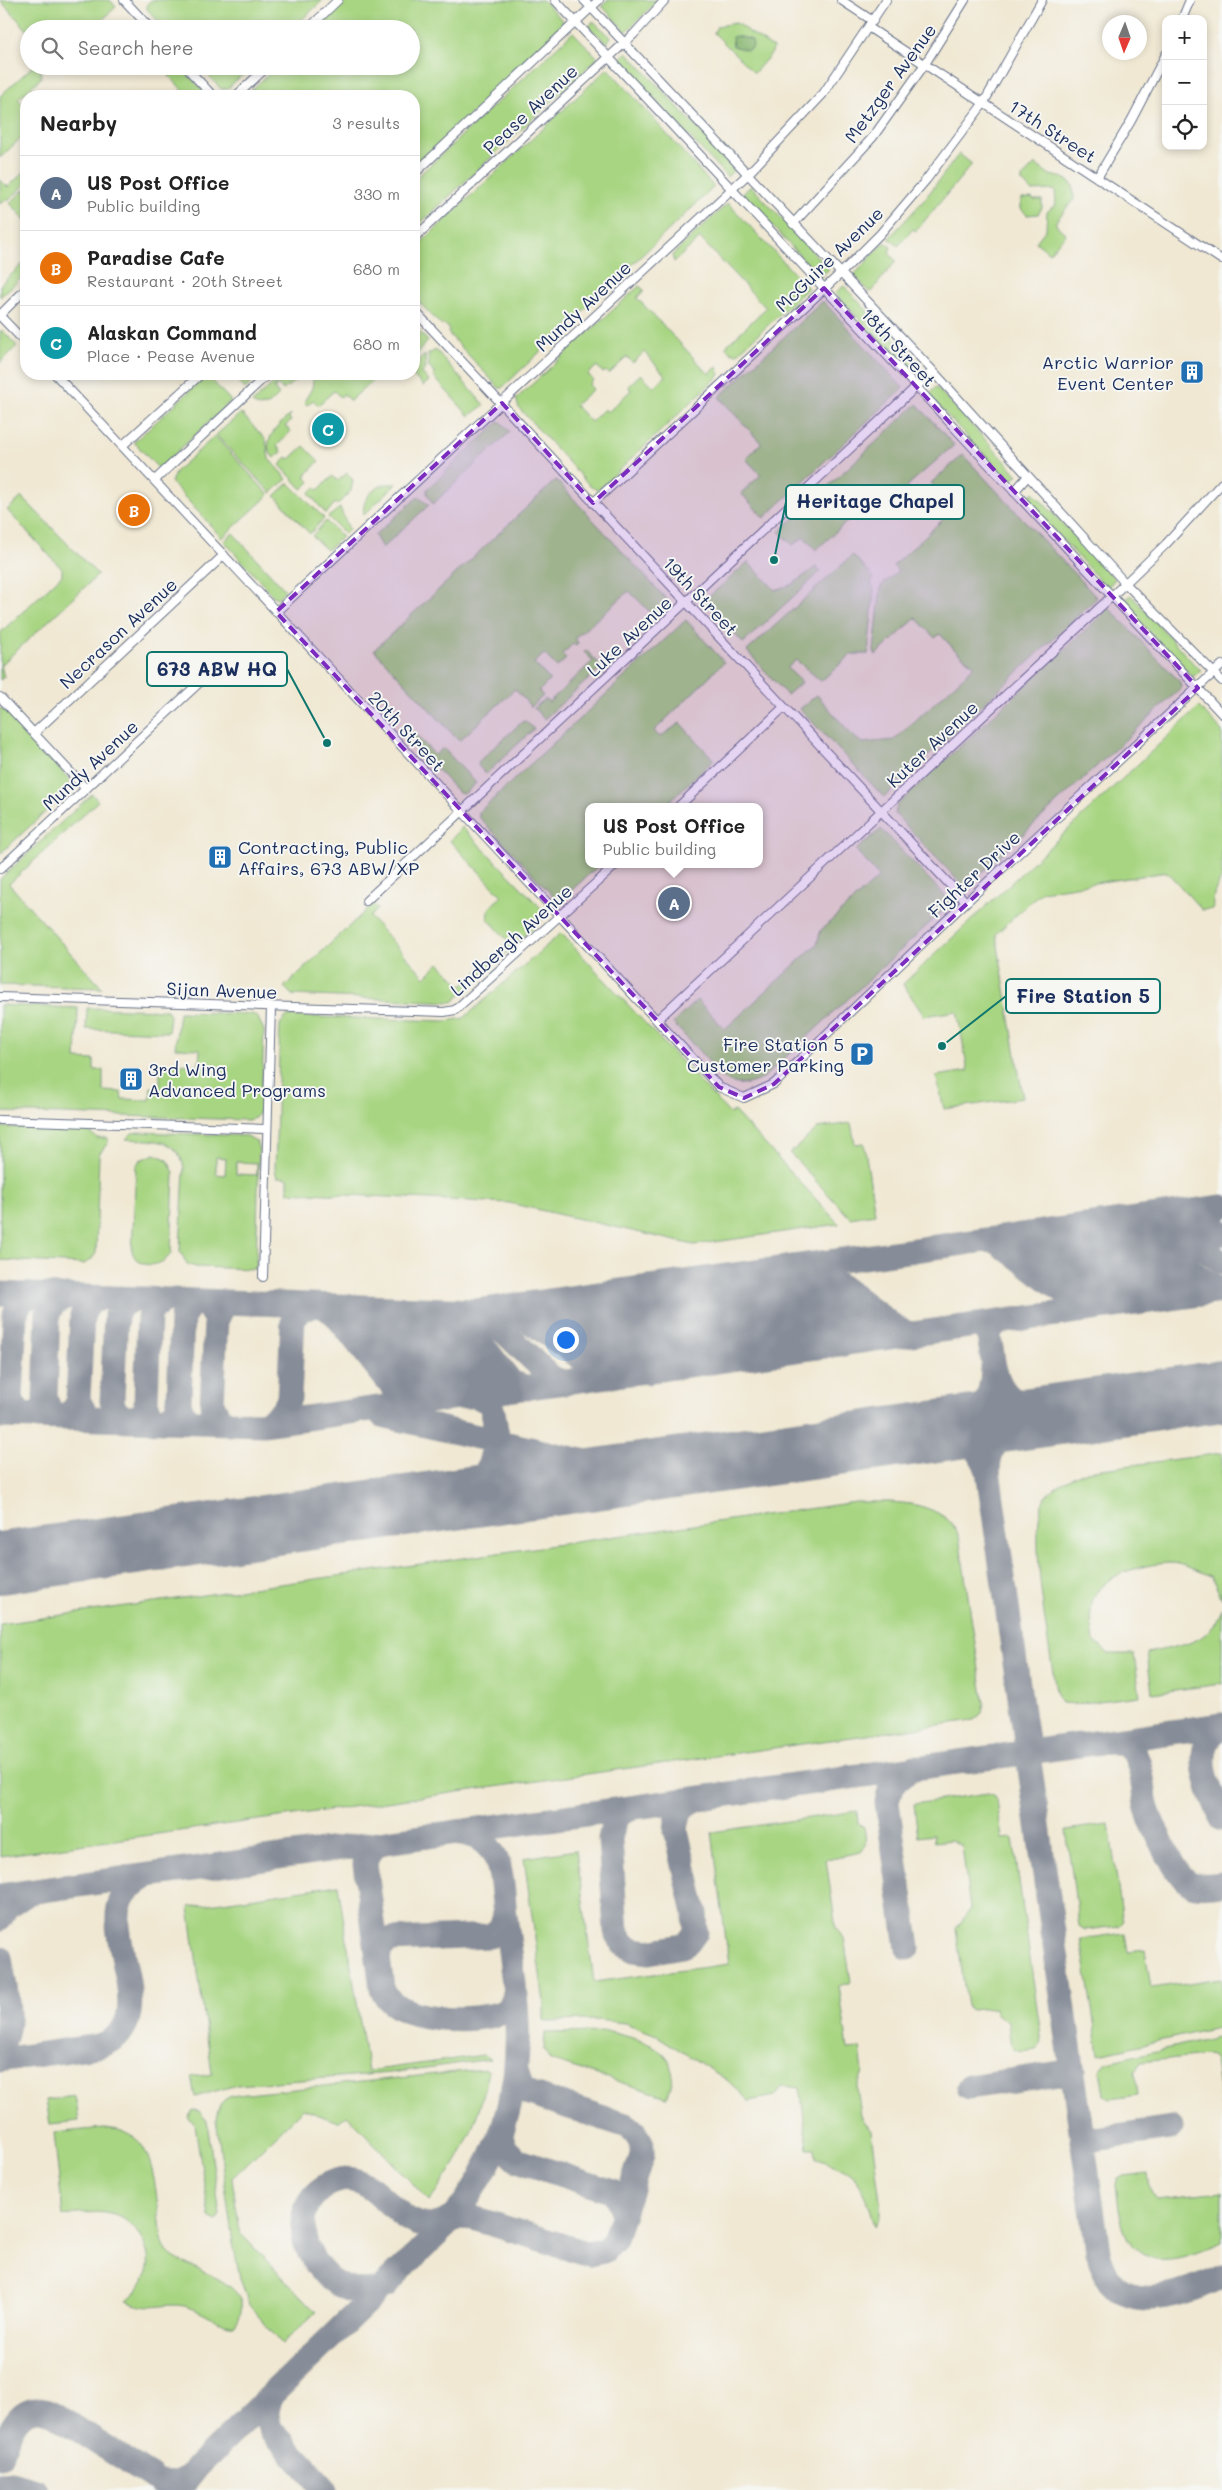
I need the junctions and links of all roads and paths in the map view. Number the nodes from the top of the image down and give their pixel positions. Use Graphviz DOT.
graph roads {
  1 [pos="124,0"];
  2 [pos="138,0"];
  3 [pos="338,0"];
  4 [pos="555,0"];
  5 [pos="584,0"];
  6 [pos="599,0"];
  7 [pos="665,0"];
  8 [pos="841,0"];
  9 [pos="886,0"];
  10 [pos="965,0"];
  11 [pos="1042,0"];
  12 [pos="1190,0"];
  13 [pos="131,7"];
  14 [pos="591,8"];
  15 [pos="1184,15"];
  16 [pos="143,20"];
  17 [pos="317,20"];
  18 [pos="577,23"];
  19 [pos="871,24"];
  20 [pos="624,42"];
  21 [pos="608,57"];
  22 [pos="1163,60"];
  23 [pos="925,64"];
  24 [pos="193,75"];
  25 [pos="258,75"];
  26 [pos="207,90"];
  27 [pos="242,90"];
  28 [pos="983,104"];
  29 [pos="420,168"];
  30 [pos="747,175"];
  31 [pos="1097,178"];
  32 [pos="731,188"];
  33 [pos="793,224"];
  34 [pos="420,232"];
  35 [pos="1222,260"];
  36 [pos="840,274"];
  37 [pos="824,288"];
  38 [pos="20,296"];
  39 [pos="0,315"];
  40 [pos="420,316"];
  41 [pos="20,337"];
  42 [pos="933,372"];
  43 [pos="61,380"];
  44 [pos="194,380"];
  45 [pos="262,380"];
  46 [pos="916,388"];
  47 [pos="502,403"];
  48 [pos="122,446"];
  49 [pos="1027,477"];
  50 [pos="155,480"];
  51 [pos="1222,483"];
  52 [pos="1014,492"];
  53 [pos="593,503"];
  54 [pos="224,555"];
  55 [pos="1125,583"];
  56 [pos="1111,597"];
  57 [pos="686,602"];
  58 [pos="276,612"];
  59 [pos="1222,665"];
  60 [pos="1215,672"];
  61 [pos="1222,681"];
  62 [pos="200,682"];
  63 [pos="1198,688"];
  64 [pos="0,697"];
  65 [pos="784,706"];
  66 [pos="1222,713"];
  67 [pos="34,733"];
  68 [pos="86,789"];
  69 [pos="682,803"];
  70 [pos="880,812"];
  71 [pos="463,813"];
  72 [pos="613,868"];
  73 [pos="0,869"];
  74 [pos="366,900"];
  75 [pos="966,902"];
  76 [pos="560,917"];
  77 [pos="0,997"];
  78 [pos="271,1007"];
  79 [pos="444,1012"];
  80 [pos="656,1020"];
  81 [pos="744,1098"];
  82 [pos="0,1120"];
  83 [pos="266,1129"];
  84 [pos="262,1277"];
  1 -- 13 [label="street"];
  2 -- 13 [label="street"];
  3 -- 17 [label="street"];
  4 -- 18 [label="street, 18th Street"];
  5 -- 14 [label="street, 18th Street"];
  6 -- 14 [label="street, Pease Avenue"];
  7 -- 20 [label="street, Pease Avenue"];
  8 -- 19 [label="street, 17th Street"];
  9 -- 19 [label="street, Mundy Avenue"];
  10 -- 23 [label="street, Metzger Avenue"];
  11 -- 28 [label="street, McGuire Avenue"];
  12 -- 15 [label="street"];
  13 -- 16 [label="street"];
  14 -- 18 [label="street, Pease Avenue"];
  14 -- 20 [label="street, 18th Street"];
  18 -- 21 [label="street, 18th Street"];
  18 -- 29 [label="street, Pease Avenue"];
  19 -- 23 [label="street, 17th Street"];
  19 -- 30 [label="street, Mundy Avenue"];
  20 -- 21 [label="street, Pease Avenue"];
  20 -- 30 [label="street, 18th Street"];
  21 -- 32 [label="street, 18th Street"];
  21 -- 34 [label="street, Pease Avenue"];
  22 -- 31 [label="street"];
  23 -- 28 [label="street, 17th Street"];
  23 -- 33 [label="street, Metzger Avenue"];
  24 -- 26 [label="street"];
  25 -- 27 [label="street"];
  28 -- 31 [label="street, 17th Street"];
  28 -- 36 [label="street, McGuire Avenue"];
  30 -- 32 [label="street, Mundy Avenue"];
  30 -- 33 [label="street, 18th Street"];
  31 -- 35 [label="street, 17th Street"];
  32 -- 37 [label="street, 18th Street"];
  32 -- 47 [label="street, Mundy Avenue"];
  33 -- 36 [label="street, 18th Street"];
  36 -- 37 [label="street, McGuire Avenue"];
  36 -- 42 [label="street, 18th Street"];
  37 -- 46 [label="street, 18th Street"];
  37 -- 53 [label="street, McGuire Avenue"];
  38 -- 39 [label="street"];
  39 -- 41 [label="street"];
  40 -- 47 [label="street, 19th Street"];
  42 -- 46 [label="street, Luke Avenue"];
  42 -- 49 [label="street, 18th Street"];
  43 -- 48 [label="street, 20th Street"];
  44 -- 48 [label="street"];
  45 -- 50 [label="street"];
  46 -- 52 [label="street, 18th Street"];
  46 -- 57 [label="street, Luke Avenue"];
  47 -- 53 [label="street, 19th Street"];
  47 -- 58 [label="street, Mundy Avenue"];
  48 -- 50 [label="street, 20th Street"];
  49 -- 52 [label="street"];
  49 -- 55 [label="street, 18th Street"];
  50 -- 54 [label="street, 20th Street"];
  51 -- 55 [label="street, Kuter Avenue"];
  52 -- 56 [label="street, 18th Street"];
  53 -- 57 [label="street, 19th Street"];
  54 -- 58 [label="street, 20th Street"];
  54 -- 67 [label="street, Necrason Avenue"];
  55 -- 56 [label="street, Kuter Avenue"];
  55 -- 60 [label="street, 18th Street"];
  56 -- 63 [label="street, 18th Street"];
  56 -- 70 [label="street, Kuter Avenue"];
  57 -- 65 [label="street, 19th Street"];
  57 -- 71 [label="street, Luke Avenue"];
  58 -- 71 [label="street, 20th Street"];
  59 -- 60 [label="street, Fighter Drive"];
  60 -- 61 [label="street, 18th Street"];
  60 -- 63 [label="street, Fighter Drive"];
  62 -- 68 [label="street, Mundy Avenue"];
  63 -- 66 [label="street, 18th Street"];
  63 -- 75 [label="street, Fighter Drive"];
  64 -- 67 [label="street"];
  65 -- 69 [label="street"];
  65 -- 70 [label="street, 19th Street"];
  67 -- 68 [label="street"];
  68 -- 73 [label="street, Mundy Avenue"];
  70 -- 75 [label="street, 19th Street"];
  70 -- 80 [label="street, Kuter Avenue"];
  71 -- 74 [label="street, Luke Avenue"];
  71 -- 76 [label="street, 20th Street"];
  72 -- 76 [label="street, Lindbergh Avenue"];
  75 -- 81 [label="street, Fighter Drive"];
  76 -- 79 [label="street, Lindbergh Avenue"];
  76 -- 80 [label="street, 20th Street"];
  77 -- 78 [label="street, Sijan Avenue"];
  78 -- 79 [label="street, Sijan Avenue"];
  78 -- 83 [label="street"];
  80 -- 81 [label="street, 20th Street"];
  82 -- 83 [label="street"];
  83 -- 84 [label="street"];
}
